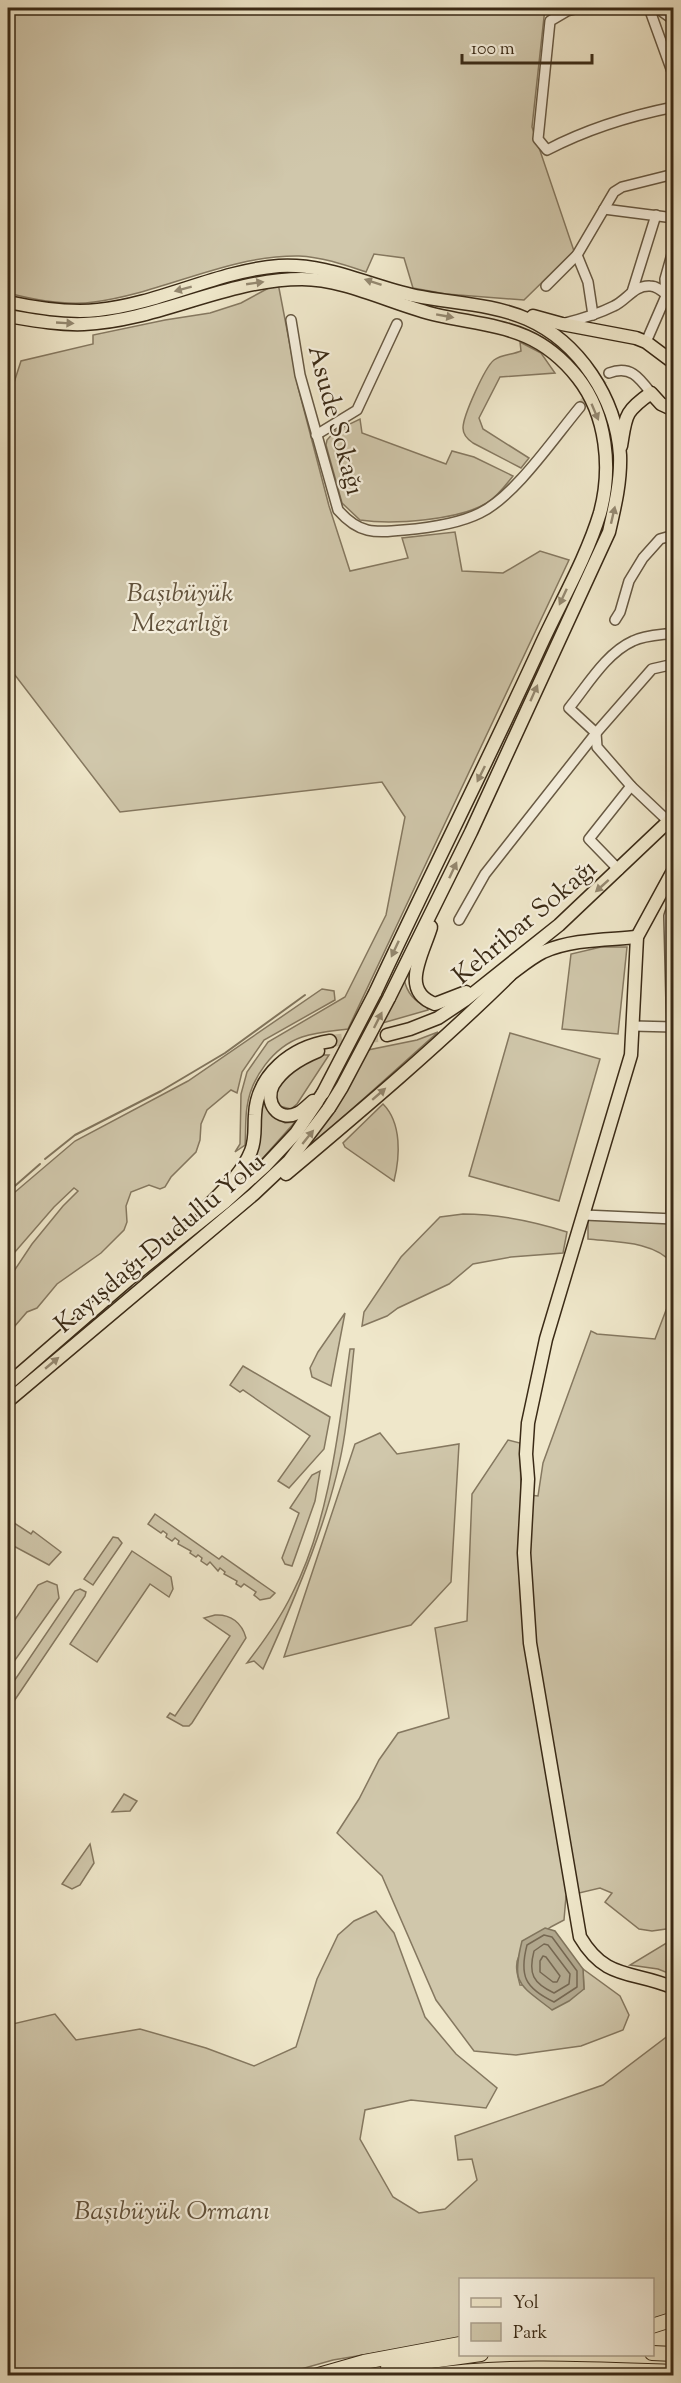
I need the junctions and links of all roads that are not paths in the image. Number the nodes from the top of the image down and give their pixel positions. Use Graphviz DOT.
graph roads {
  1 [pos="579,8"];
  2 [pos="650,8"];
  3 [pos="657,8"];
  4 [pos="674,20"];
  5 [pos="674,77"];
  6 [pos="674,107"];
  7 [pos="674,174"];
  8 [pos="604,209"];
  9 [pos="656,215"];
  10 [pos="674,218"];
  11 [pos="674,247"];
  12 [pos="577,255"];
  13 [pos="546,286"];
  14 [pos="632,292"];
  15 [pos="670,298"];
  16 [pos="8,302"];
  17 [pos="470,305"];
  18 [pos="593,315"];
  19 [pos="8,316"];
  20 [pos="291,320"];
  21 [pos="397,324"];
  22 [pos="562,324"];
  23 [pos="646,342"];
  24 [pos="674,363"];
  25 [pos="609,373"];
  26 [pos="651,393"];
  27 [pos="661,404"];
  28 [pos="580,407"];
  29 [pos="674,410"];
  30 [pos="629,411"];
  31 [pos="316,435"];
  32 [pos="620,453"];
  33 [pos="674,535"];
  34 [pos="615,620"];
  35 [pos="674,633"];
  36 [pos="674,664"];
  37 [pos="596,733"];
  38 [pos="631,786"];
  39 [pos="671,818"];
  40 [pos="674,868"];
  41 [pos="619,870"];
  42 [pos="661,890"];
  43 [pos="674,895"];
  44 [pos="440,898"];
  45 [pos="674,901"];
  46 [pos="459,920"];
  47 [pos="559,925"];
  48 [pos="637,937"];
  49 [pos="566,945"];
  50 [pos="506,972"];
  51 [pos="633,1026"];
  52 [pos="673,1027"];
  53 [pos="387,1039"];
  54 [pos="323,1093"];
  55 [pos="672,1219"];
  56 [pos="582,1220"];
  57 [pos="204,1236"];
  58 [pos="163,1252"];
  59 [pos="8,1384"];
  60 [pos="8,1401"];
  61 [pos="674,1988"];
  62 [pos="674,2319"];
  63 [pos="654,2325"];
  64 [pos="459,2344"];
  65 [pos="654,2353"];
  66 [pos="674,2354"];
  67 [pos="471,2356"];
  68 [pos="674,2372"];
  69 [pos="315,2376"];
  70 [pos="342,2376"];
  71 [pos="427,2376"];
  1 -- 6 [label="street"];
  2 -- 5 [label="street"];
  3 -- 4 [label="street"];
  7 -- 8 [label="street"];
  8 -- 9 [label="street"];
  8 -- 12 [label="street"];
  9 -- 10 [label="street"];
  9 -- 14 [label="street"];
  11 -- 15 [label="street"];
  12 -- 13 [label="street"];
  12 -- 18 [label="street"];
  14 -- 15 [label="street"];
  14 -- 18 [label="street"];
  15 -- 23 [label="street"];
  17 -- 16 [label="main road, one-way"];
  17 -- 22 [label="main road"];
  17 -- 32 [label="main road"];
  18 -- 22 [label="street"];
  19 -- 54 [label="main road, Kayışdağı Dudullu Yolu, one-way, bridge"];
  20 -- 31 [label="street, Asude Sokağı"];
  21 -- 31 [label="street"];
  22 -- 23 [label="main road"];
  23 -- 24 [label="main road"];
  25 -- 26 [label="street"];
  26 -- 27 [label="main road"];
  26 -- 30 [label="main road"];
  27 -- 29 [label="main road"];
  27 -- 30 [label="main road"];
  28 -- 31 [label="street, Asude Sokağı"];
  30 -- 32 [label="main road"];
  44 -- 32 [label="main road, one-way"];
  33 -- 34 [label="street"];
  35 -- 37 [label="street"];
  36 -- 37 [label="street"];
  37 -- 38 [label="street"];
  37 -- 46 [label="street"];
  38 -- 39 [label="street"];
  38 -- 41 [label="street"];
  39 -- 41 [label="main road, Kehribar Sokağı"];
  40 -- 42 [label="main road"];
  41 -- 47 [label="main road, Kehribar Sokağı, one-way"];
  42 -- 43 [label="street"];
  42 -- 48 [label="main road"];
  44 -- 50 [label="main road"];
  57 -- 44 [label="main road, Kayışdağı Dudullu Yolu, one-way, bridge"];
  45 -- 52 [label="street"];
  47 -- 49 [label="main road"];
  47 -- 50 [label="main road, Kehribar Sokağı"];
  48 -- 49 [label="main road"];
  48 -- 51 [label="main road"];
  49 -- 50 [label="main road"];
  50 -- 53 [label="main road"];
  57 -- 50 [label="main road, one-way"];
  51 -- 52 [label="street"];
  51 -- 56 [label="main road"];
  52 -- 55 [label="street"];
  54 -- 58 [label="main road, Kayışdağı Dudullu Yolu"];
  54 -- 58 [label="main road"];
  55 -- 56 [label="street"];
  56 -- 61 [label="main road"];
  60 -- 57 [label="main road, Kayışdağı Dudullu Yolu, one-way"];
  58 -- 59 [label="main road, Kayışdağı Dudullu Yolu"];
  62 -- 63 [label="highway"];
  64 -- 69 [label="highway"];
  65 -- 66 [label="highway"];
  67 -- 70 [label="highway"];
  68 -- 71 [label="highway"];
}
